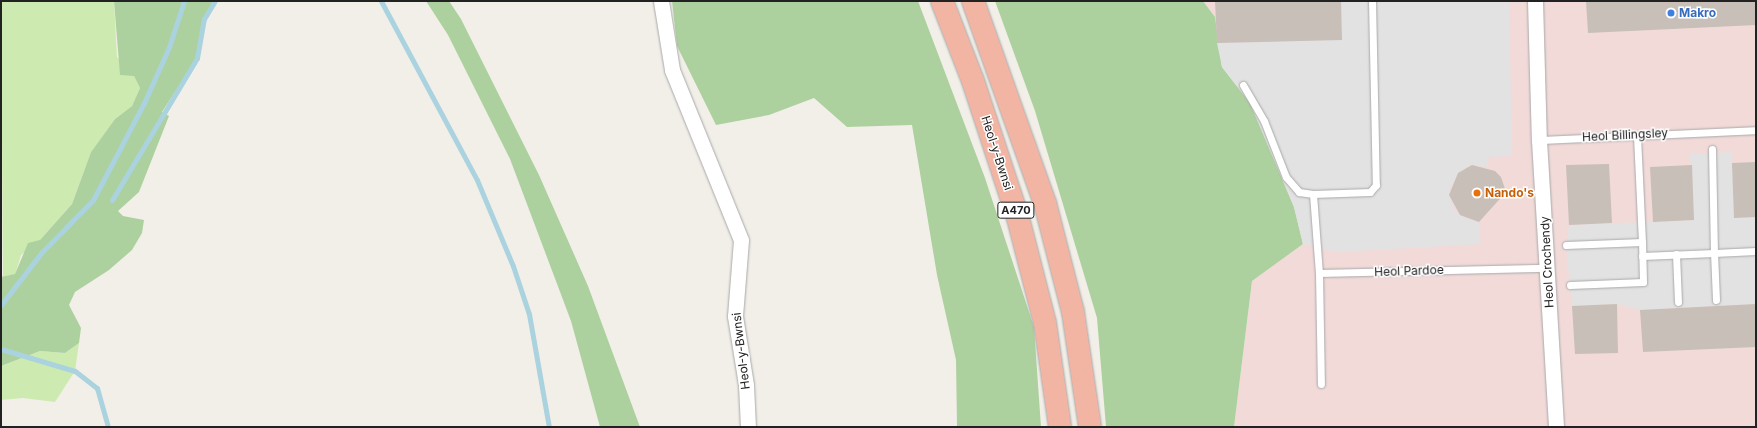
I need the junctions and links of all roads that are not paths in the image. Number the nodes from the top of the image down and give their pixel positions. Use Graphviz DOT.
graph roads {
  1 [pos="661,1"];
  2 [pos="942,1"];
  3 [pos="973,1"];
  4 [pos="1372,1"];
  5 [pos="1535,1"];
  6 [pos="1243,85"];
  7 [pos="1756,130"];
  8 [pos="1637,135"];
  9 [pos="1539,140"];
  10 [pos="1712,149"];
  11 [pos="1313,194"];
  12 [pos="1642,242"];
  13 [pos="1566,245"];
  14 [pos="1756,250"];
  15 [pos="1714,253"];
  16 [pos="1676,254"];
  17 [pos="1642,256"];
  18 [pos="1547,268"];
  19 [pos="1319,274"];
  20 [pos="1570,285"];
  21 [pos="1716,300"];
  22 [pos="1678,302"];
  23 [pos="1321,384"];
  24 [pos="748,427"];
  25 [pos="1060,427"];
  26 [pos="1090,427"];
  27 [pos="1556,427"];
  1 -- 24 [label="street, Heol-y-Bwnsi"];
  2 -- 25 [label="highway, Heol-y-Bwnsi / A470"];
  3 -- 26 [label="highway, A470"];
  4 -- 11 [label="lane"];
  5 -- 9 [label="street, Heol Crochendy"];
  6 -- 11 [label="lane"];
  7 -- 8 [label="lane, Heol Billingsley"];
  8 -- 9 [label="lane, Heol Billingsley"];
  8 -- 12 [label="lane"];
  9 -- 18 [label="street, Heol Crochendy"];
  10 -- 15 [label="lane"];
  11 -- 19 [label="lane"];
  12 -- 13 [label="lane"];
  12 -- 17 [label="lane"];
  14 -- 15 [label="lane"];
  15 -- 16 [label="lane"];
  15 -- 21 [label="lane"];
  16 -- 17 [label="lane"];
  16 -- 22 [label="lane"];
  17 -- 20 [label="lane"];
  18 -- 19 [label="lane, Heol Pardoe"];
  18 -- 27 [label="street, Heol Crochendy"];
  19 -- 23 [label="lane"];
}
